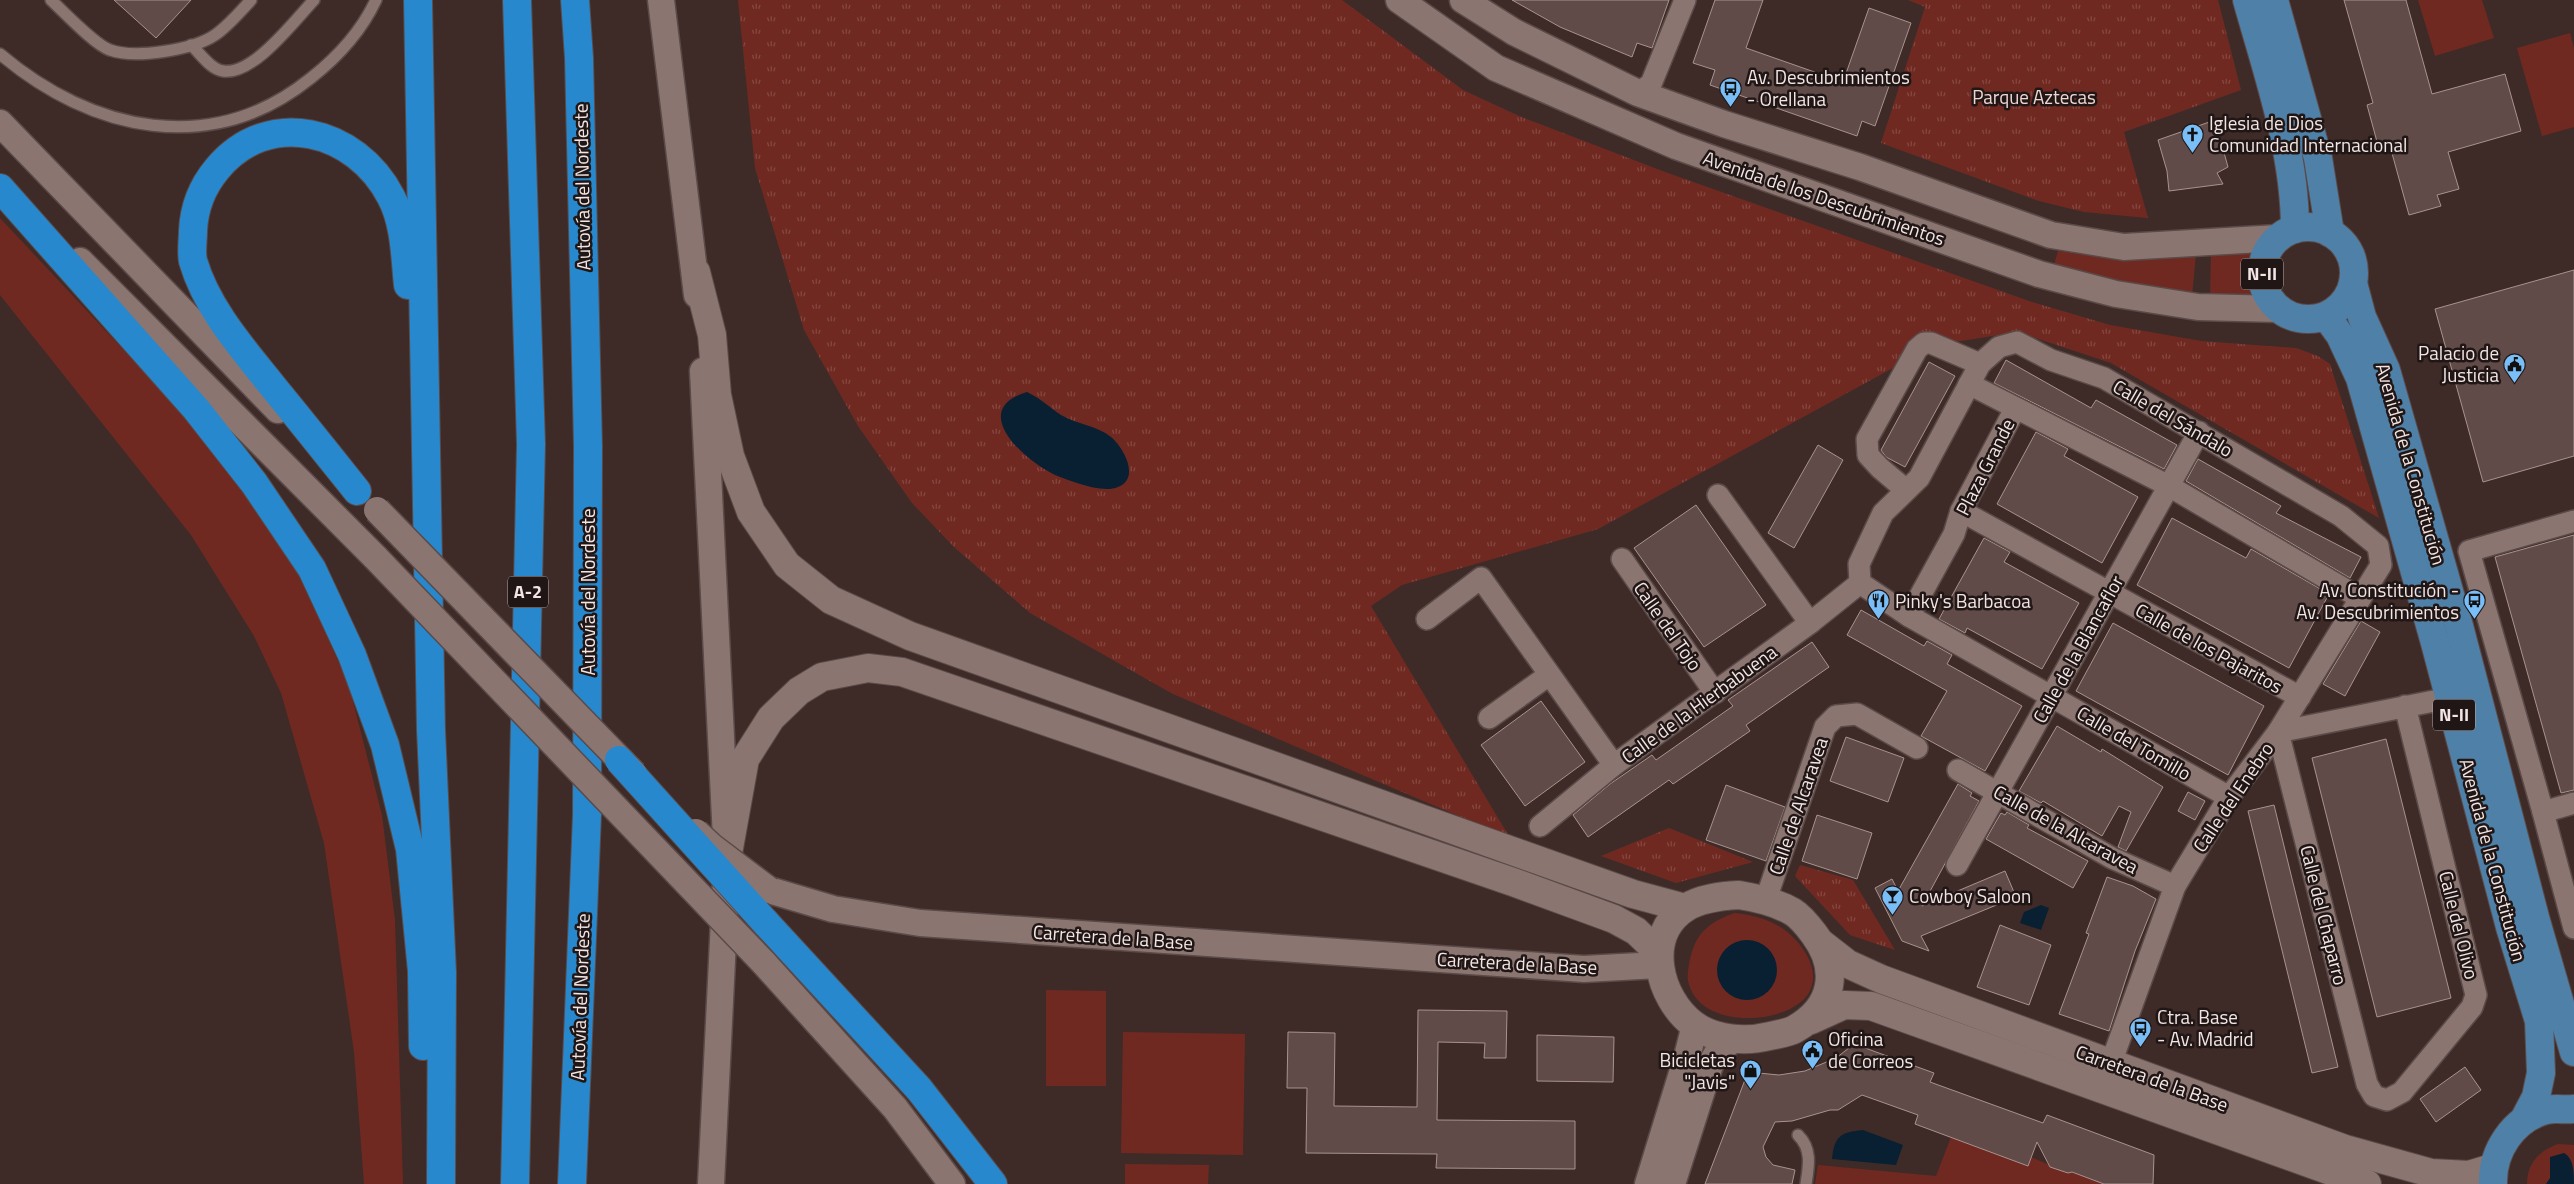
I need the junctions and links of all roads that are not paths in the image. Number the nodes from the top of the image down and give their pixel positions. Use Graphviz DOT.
graph roads {
  1 [pos="51,0"];
  2 [pos="251,0"];
  3 [pos="314,0"];
  4 [pos="376,0"];
  5 [pos="418,0"];
  6 [pos="518,0"];
  7 [pos="575,0"];
  8 [pos="661,0"];
  9 [pos="1399,0"];
  10 [pos="1463,0"];
  11 [pos="1685,0"];
  12 [pos="2248,0"];
  13 [pos="2274,0"];
  14 [pos="191,45"];
  15 [pos="0,54"];
  16 [pos="1638,93"];
  17 [pos="0,123"];
  18 [pos="0,181"];
  19 [pos="0,188"];
  20 [pos="2330,233"];
  21 [pos="2286,234"];
  22 [pos="696,272"];
  23 [pos="2353,283"];
  24 [pos="2280,310"];
  25 [pos="2326,316"];
  26 [pos="1980,364"];
  27 [pos="1969,384"];
  28 [pos="2015,409"];
  29 [pos="2199,432"];
  30 [pos="427,448"];
  31 [pos="2170,486"];
  32 [pos="1906,490"];
  33 [pos="357,491"];
  34 [pos="1718,496"];
  35 [pos="1961,511"];
  36 [pos="2574,521"];
  37 [pos="2378,546"];
  38 [pos="1622,559"];
  39 [pos="1860,583"];
  40 [pos="2109,593"];
  41 [pos="2360,598"];
  42 [pos="1908,616"];
  43 [pos="1426,619"];
  44 [pos="1810,623"];
  45 [pos="1549,675"];
  46 [pos="1715,693"];
  47 [pos="2052,696"];
  48 [pos="2300,697"];
  49 [pos="2449,698"];
  50 [pos="2405,706"];
  51 [pos="2513,706"];
  52 [pos="2482,716"];
  53 [pos="1489,718"];
  54 [pos="2278,732"];
  55 [pos="1916,748"];
  56 [pos="619,760"];
  57 [pos="1614,765"];
  58 [pos="1958,770"];
  59 [pos="1998,792"];
  60 [pos="2229,797"];
  61 [pos="2574,802"];
  62 [pos="2543,812"];
  63 [pos="1540,826"];
  64 [pos="727,860"];
  65 [pos="1958,865"];
  66 [pos="2176,886"];
  67 [pos="1766,900"];
  68 [pos="1685,908"];
  69 [pos="2574,928"];
  70 [pos="1821,943"];
  71 [pos="1659,959"];
  72 [pos="1811,1020"];
  73 [pos="1694,1025"];
  74 [pos="1733,1039"];
  75 [pos="2574,1052"];
  76 [pos="2111,1063"];
  77 [pos="2374,1096"];
  78 [pos="2574,1109"];
  79 [pos="2524,1120"];
  80 [pos="1798,1135"];
  81 [pos="2493,1176"];
  82 [pos="426,1184"];
  83 [pos="441,1184"];
  84 [pos="515,1184"];
  85 [pos="572,1184"];
  86 [pos="711,1184"];
  87 [pos="952,1184"];
  88 [pos="993,1184"];
  89 [pos="1648,1184"];
  90 [pos="1672,1184"];
  91 [pos="1806,1184"];
  92 [pos="2367,1184"];
  1 -- 14 [label="lane"];
  2 -- 14 [label="lane"];
  3 -- 14 [label="lane"];
  4 -- 15 [label="lane"];
  5 -- 30 [label="highway"];
  6 -- 84 [label="highway, A-2"];
  7 -- 85 [label="highway, Autovía del Nordeste"];
  8 -- 22 [label="street"];
  9 -- 24 [label="street, Avenida de los Descubrimientos"];
  10 -- 16 [label="street, Avenida de los Descubrimientos"];
  11 -- 16 [label="street"];
  12 -- 21 [label="main road"];
  13 -- 20 [label="main road"];
  16 -- 21 [label="street, Avenida de los Descubrimientos"];
  17 -- 33 [label="street, Carretera de la Base"];
  18 -- 87 [label="street, bridge"];
  19 -- 82 [label="highway"];
  20 -- 21 [label="main road"];
  20 -- 23 [label="main road, N-II"];
  21 -- 24 [label="main road, N-II"];
  22 -- 64 [label="street"];
  22 -- 68 [label="main road"];
  23 -- 25 [label="main road"];
  23 -- 52 [label="main road, Avenida de la Constitución / N-II"];
  24 -- 25 [label="main road, N-II"];
  25 -- 49 [label="main road, Avenida de la Constitución / N-II"];
  26 -- 27 [label="street, Calle del Sándalo"];
  26 -- 29 [label="street, Calle del Sándalo"];
  26 -- 32 [label="street"];
  27 -- 28 [label="street, Plaza Grande"];
  27 -- 32 [label="street"];
  28 -- 31 [label="street"];
  28 -- 35 [label="street, Plaza Grande"];
  29 -- 31 [label="street, Calle de la Blancaflor"];
  29 -- 37 [label="street, Calle del Sándalo"];
  30 -- 33 [label="highway"];
  30 -- 83 [label="highway"];
  31 -- 40 [label="street, Calle de la Blancaflor"];
  31 -- 41 [label="street"];
  32 -- 39 [label="street"];
  33 -- 56 [label="street, Carretera de la Base, bridge"];
  34 -- 44 [label="street"];
  35 -- 40 [label="street, Calle de los Pajaritos"];
  35 -- 42 [label="street, Plaza Grande"];
  36 -- 51 [label="street"];
  37 -- 41 [label="street, Calle del Enebro"];
  38 -- 46 [label="street, Calle del Tojo"];
  39 -- 42 [label="street"];
  39 -- 44 [label="street, Calle de la Hierbabuena"];
  40 -- 47 [label="street, Calle de la Blancaflor"];
  40 -- 48 [label="street, Calle de los Pajaritos"];
  41 -- 48 [label="street, Calle del Enebro"];
  42 -- 47 [label="street, Calle del Tomillo"];
  43 -- 45 [label="street"];
  44 -- 46 [label="street, Calle de la Hierbabuena"];
  45 -- 53 [label="street"];
  45 -- 57 [label="street"];
  46 -- 57 [label="street, Calle de la Hierbabuena"];
  47 -- 59 [label="street, Calle de la Blancaflor"];
  47 -- 60 [label="street, Calle del Tomillo"];
  48 -- 54 [label="street, Calle del Enebro"];
  49 -- 50 [label="street"];
  49 -- 79 [label="main road, Avenida de la Constitución / N-II"];
  50 -- 54 [label="street"];
  50 -- 77 [label="street, Calle del Olivo"];
  51 -- 52 [label="street"];
  51 -- 62 [label="street"];
  52 -- 75 [label="main road, Avenida de la Constitución / N-II"];
  54 -- 60 [label="street, Calle del Enebro"];
  54 -- 77 [label="street, Calle del Chaparro"];
  55 -- 67 [label="street, Calle de Alcaravea"];
  56 -- 71 [label="street, Carretera de la Base, bridge"];
  56 -- 88 [label="highway, bridge"];
  57 -- 63 [label="street, Calle de la Hierbabuena"];
  58 -- 59 [label="street, Calle de la Alcaravea"];
  59 -- 65 [label="street, Calle de la Blancaflor"];
  59 -- 66 [label="street, Calle de la Alcaravea"];
  60 -- 66 [label="street, Calle del Enebro"];
  61 -- 62 [label="street"];
  62 -- 69 [label="street"];
  64 -- 71 [label="main road"];
  64 -- 86 [label="street"];
  66 -- 76 [label="street, Calle del Enebro"];
  67 -- 68 [label="main road"];
  67 -- 70 [label="main road"];
  68 -- 71 [label="main road"];
  70 -- 72 [label="main road"];
  70 -- 76 [label="main road, Carretera de la Base"];
  71 -- 73 [label="main road"];
  72 -- 74 [label="main road"];
  72 -- 92 [label="main road, Carretera de la Base"];
  73 -- 74 [label="main road"];
  73 -- 89 [label="street"];
  74 -- 90 [label="street"];
  76 -- 81 [label="main road, Carretera de la Base"];
  78 -- 79 [label="main road, N-II"];
  79 -- 81 [label="main road, N-II"];
  80 -- 91 [label="lane"];
}
